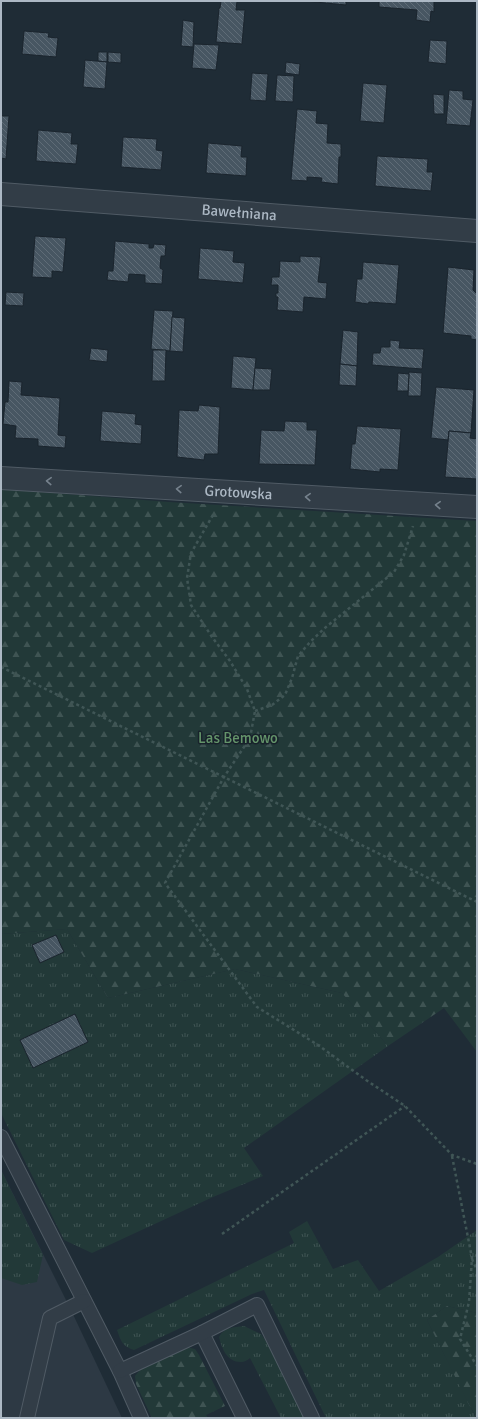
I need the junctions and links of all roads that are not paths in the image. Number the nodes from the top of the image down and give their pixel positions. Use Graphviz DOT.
graph roads {
  1 [pos="1,194"];
  2 [pos="477,231"];
  3 [pos="1,478"];
  4 [pos="477,507"];
  5 [pos="1,1137"];
  6 [pos="84,1301"];
  7 [pos="202,1333"];
  8 [pos="120,1371"];
  9 [pos="27,1418"];
  10 [pos="141,1418"];
  11 [pos="244,1418"];
  12 [pos="312,1418"];
  1 -- 2 [label="street, Bawełniana"];
  4 -- 3 [label="street, Grotowska, one-way"];
  5 -- 6 [label="lane"];
  6 -- 8 [label="lane"];
  6 -- 9 [label="lane"];
  7 -- 8 [label="lane"];
  7 -- 11 [label="lane"];
  7 -- 12 [label="lane"];
  8 -- 10 [label="lane"];
}
